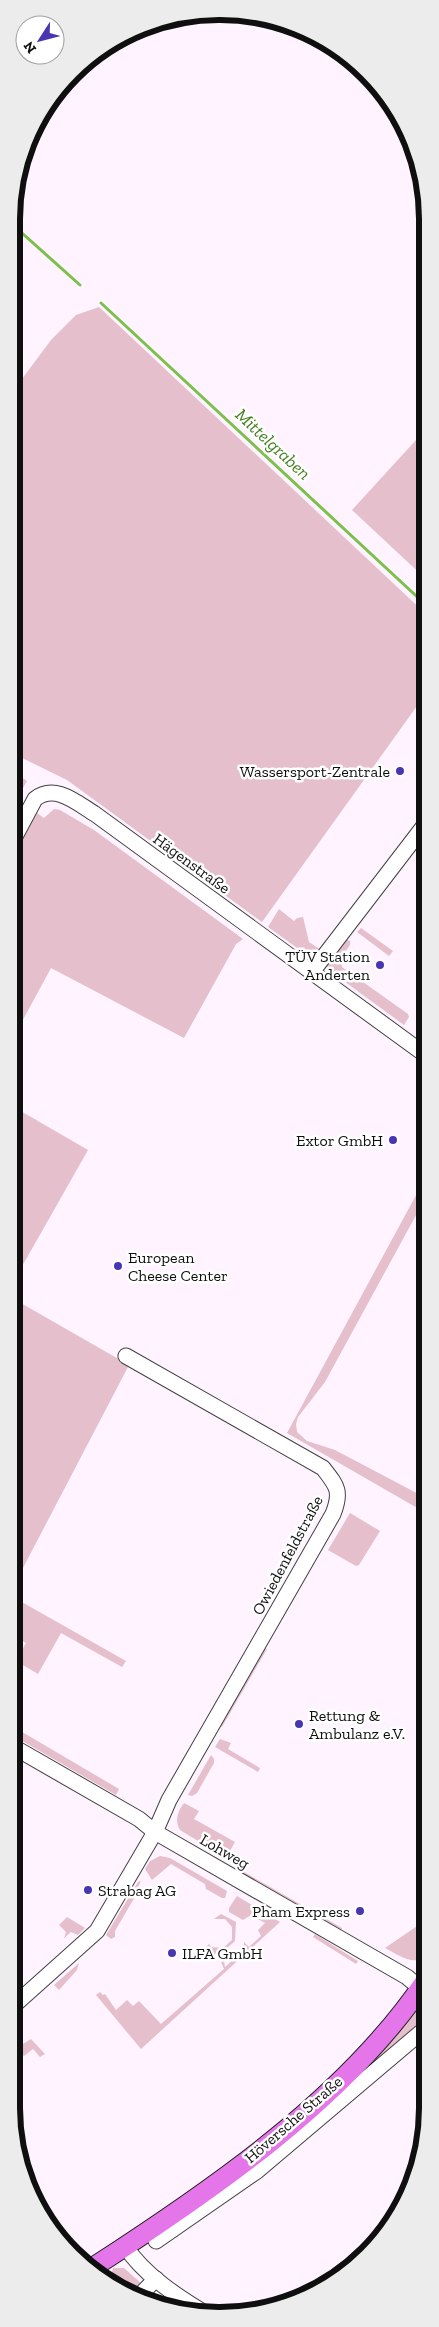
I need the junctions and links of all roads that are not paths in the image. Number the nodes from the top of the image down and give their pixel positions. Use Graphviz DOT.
graph roads {
  1 [pos="20,827"];
  2 [pos="419,832"];
  3 [pos="312,972"];
  4 [pos="419,1050"];
  5 [pos="126,1356"];
  6 [pos="20,1751"];
  7 [pos="155,1832"];
  8 [pos="419,1984"];
  9 [pos="419,1993"];
  10 [pos="20,2000"];
  11 [pos="419,2034"];
  12 [pos="140,2241"];
  13 [pos="97,2265"];
  14 [pos="156,2279"];
  15 [pos="143,2292"];
  16 [pos="191,2305"];
  1 -- 3 [label="street, Hägenstraße"];
  2 -- 3 [label="street"];
  3 -- 4 [label="street, Hägenstraße"];
  5 -- 7 [label="street, Owiedenfeldstraße"];
  6 -- 7 [label="street, Lohweg"];
  7 -- 8 [label="street, Lohweg"];
  7 -- 10 [label="street, Owiedenfeldstraße"];
  9 -- 12 [label="main road, Höversche Straße"];
  11 -- 12 [label="street"];
  12 -- 13 [label="main road, Höversche Straße"];
  12 -- 14 [label="street"];
  14 -- 15 [label="street"];
  14 -- 16 [label="street"];
}
